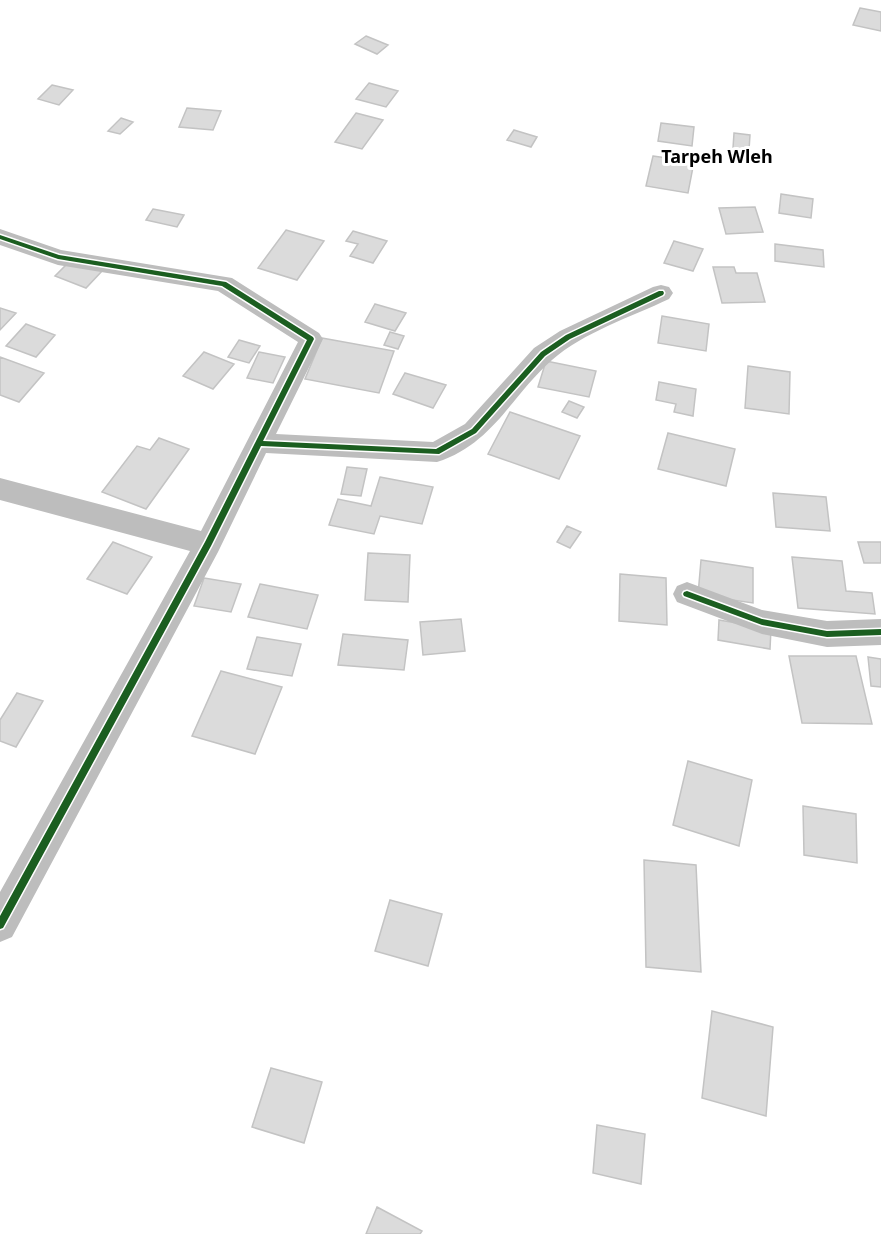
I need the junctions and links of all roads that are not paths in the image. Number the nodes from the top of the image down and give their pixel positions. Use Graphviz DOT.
graph roads {
  1 [pos="0,237"];
  2 [pos="661,293"];
  3 [pos="259,443"];
  4 [pos="0,489"];
  5 [pos="208,544"];
  6 [pos="687,594"];
  7 [pos="881,632"];
  8 [pos="0,925"];
  1 -- 3 [label="street"];
  2 -- 3 [label="street"];
  3 -- 5 [label="street"];
  4 -- 5 [label="street"];
  5 -- 8 [label="street"];
  6 -- 7 [label="street"];
}
